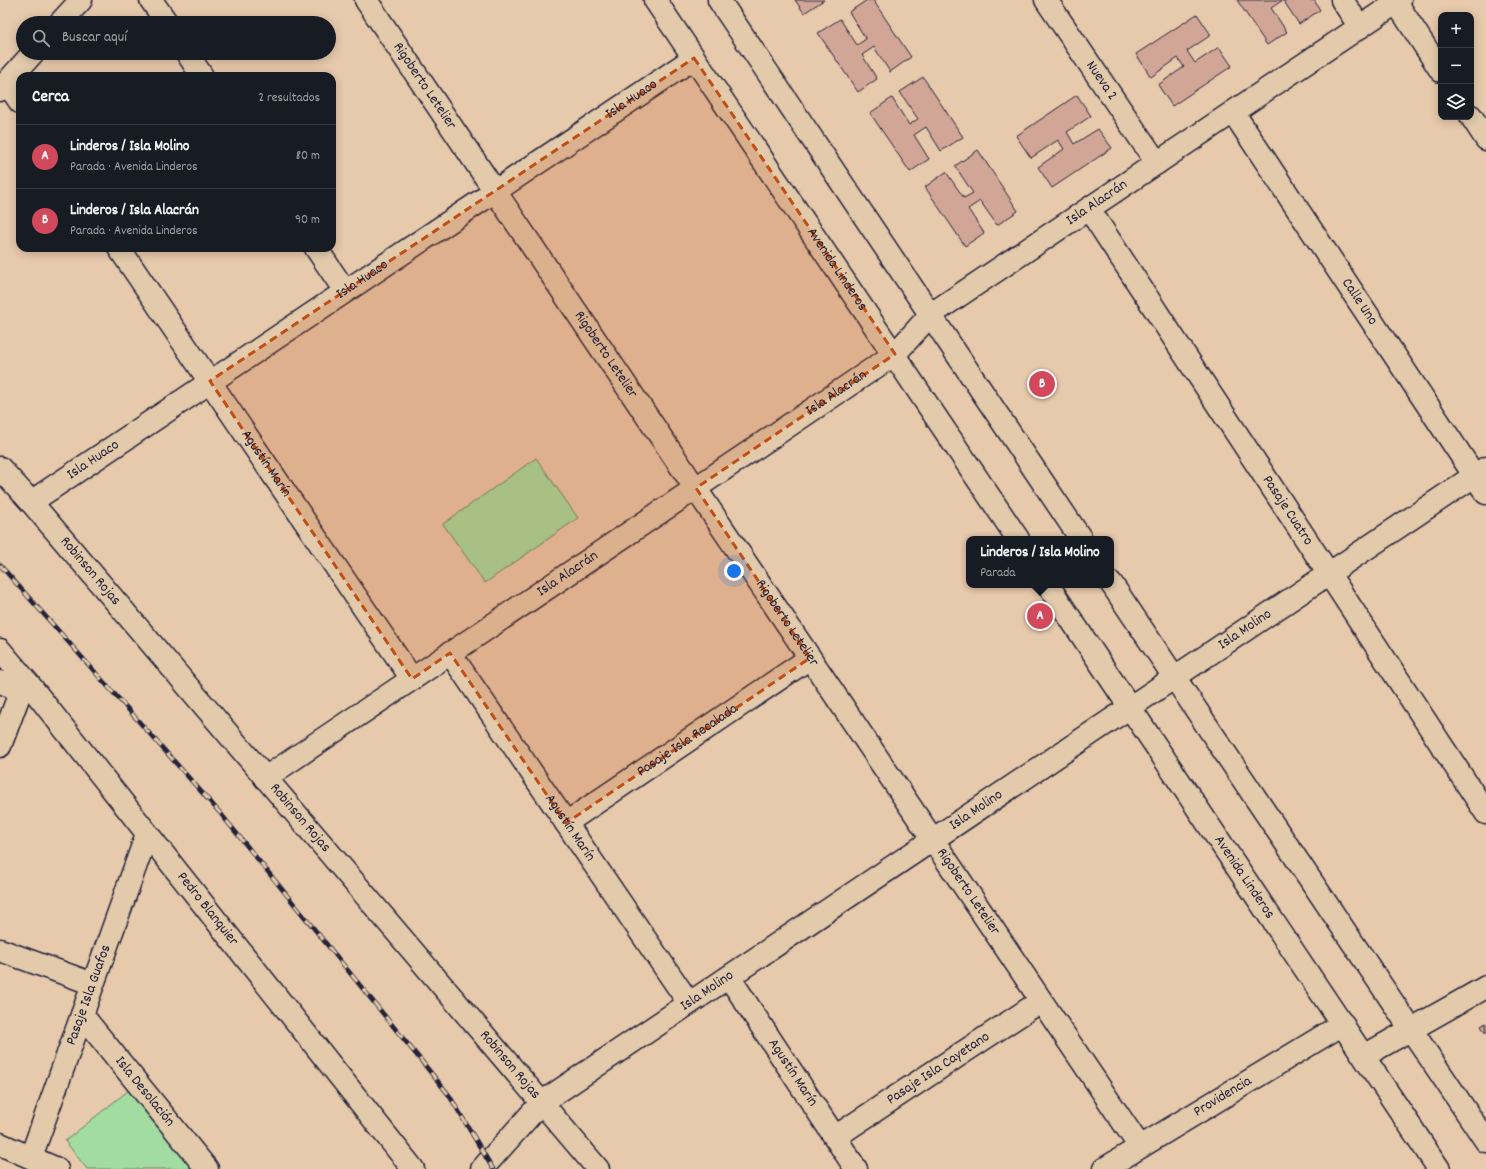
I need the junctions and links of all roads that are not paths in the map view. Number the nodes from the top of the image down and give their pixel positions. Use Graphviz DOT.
graph roads {
  1 [pos="81,0"];
  2 [pos="151,0"];
  3 [pos="366,0"];
  4 [pos="655,0"];
  5 [pos="719,0"];
  6 [pos="1046,0"];
  7 [pos="1342,0"];
  8 [pos="1398,1"];
  9 [pos="66,16"];
  10 [pos="162,16"];
  11 [pos="1360,27"];
  12 [pos="694,58"];
  13 [pos="27,60"];
  14 [pos="191,60"];
  15 [pos="1438,66"];
  16 [pos="199,72"];
  17 [pos="3,86"];
  18 [pos="16,98"];
  19 [pos="1232,112"];
  20 [pos="1474,120"];
  21 [pos="1486,139"];
  22 [pos="1157,163"];
  23 [pos="495,191"];
  24 [pos="1088,209"];
  25 [pos="122,252"];
  26 [pos="319,252"];
  27 [pos="345,291"];
  28 [pos="930,314"];
  29 [pos="895,354"];
  30 [pos="210,382"];
  31 [pos="0,468"];
  32 [pos="1482,479"];
  33 [pos="696,488"];
  34 [pos="31,502"];
  35 [pos="1016,536"];
  36 [pos="1079,536"];
  37 [pos="1329,574"];
  38 [pos="1050,588"];
  39 [pos="1114,588"];
  40 [pos="0,650"];
  41 [pos="450,653"];
  42 [pos="810,658"];
  43 [pos="1174,678"];
  44 [pos="412,679"];
  45 [pos="0,682"];
  46 [pos="25,687"];
  47 [pos="1130,707"];
  48 [pos="0,746"];
  49 [pos="265,778"];
  50 [pos="1486,813"];
  51 [pos="566,824"];
  52 [pos="147,834"];
  53 [pos="933,840"];
  54 [pos="0,950"];
  55 [pos="729,977"];
  56 [pos="93,984"];
  57 [pos="1486,987"];
  58 [pos="1041,1001"];
  59 [pos="689,1004"];
  60 [pos="82,1015"];
  61 [pos="1342,1024"];
  62 [pos="1411,1030"];
  63 [pos="1364,1056"];
  64 [pos="541,1103"];
  65 [pos="835,1137"];
  66 [pos="1486,1141"];
  67 [pos="0,1144"];
  68 [pos="1140,1147"];
  69 [pos="31,1157"];
  70 [pos="57,1169"];
  71 [pos="207,1169"];
  72 [pos="413,1169"];
  73 [pos="482,1169"];
  74 [pos="598,1169"];
  75 [pos="856,1169"];
  76 [pos="1104,1169"];
  77 [pos="1439,1169"];
  1 -- 9 [label="street"];
  2 -- 10 [label="street"];
  3 -- 23 [label="street, Rigoberto Letelier"];
  4 -- 12 [label="street, Avenida Linderos"];
  5 -- 28 [label="street"];
  6 -- 22 [label="street, Nueva 2"];
  7 -- 11 [label="street"];
  8 -- 11 [label="street, Isla Alacrán"];
  8 -- 15 [label="street"];
  11 -- 19 [label="street, Isla Alacrán"];
  12 -- 23 [label="street, Isla Huaco"];
  12 -- 29 [label="street, Avenida Linderos"];
  13 -- 17 [label="street"];
  14 -- 16 [label="street"];
  17 -- 18 [label="street"];
  19 -- 22 [label="street, Isla Alacrán"];
  19 -- 32 [label="street, Calle Uno"];
  20 -- 21 [label="street"];
  22 -- 24 [label="street, Isla Alacrán"];
  23 -- 27 [label="street, Isla Huaco"];
  23 -- 33 [label="street, Rigoberto Letelier"];
  24 -- 28 [label="street, Isla Alacrán"];
  24 -- 37 [label="street, Pasaje Cuatro"];
  25 -- 30 [label="street, Agustín Marín"];
  26 -- 27 [label="street"];
  27 -- 30 [label="street, Isla Huaco"];
  28 -- 29 [label="street, Isla Alacrán"];
  28 -- 36 [label="street"];
  29 -- 33 [label="street, Isla Alacrán"];
  29 -- 35 [label="street, Avenida Linderos"];
  30 -- 34 [label="street, Isla Huaco"];
  30 -- 44 [label="street, Agustín Marín"];
  31 -- 34 [label="street, Robinson Rojas"];
  32 -- 37 [label="street, Isla Molino"];
  33 -- 41 [label="street, Isla Alacrán"];
  33 -- 42 [label="street, Rigoberto Letelier"];
  34 -- 49 [label="street, Robinson Rojas"];
  37 -- 43 [label="street, Isla Molino"];
  37 -- 50 [label="street, Pasaje Cuatro"];
  38 -- 47 [label="street, Avenida Linderos"];
  39 -- 43 [label="street"];
  40 -- 46 [label="street, Pedro Blanquier"];
  41 -- 44 [label="street, Isla Alacrán"];
  41 -- 51 [label="street, Agustín Marín"];
  42 -- 51 [label="street, Pasaje Isla Recalada"];
  42 -- 53 [label="street, Rigoberto Letelier"];
  43 -- 47 [label="street, Isla Molino"];
  43 -- 62 [label="street"];
  44 -- 49 [label="street, Isla Alacrán"];
  45 -- 46 [label="street"];
  46 -- 48 [label="street"];
  46 -- 52 [label="street, Pedro Blanquier"];
  47 -- 53 [label="street, Isla Molino"];
  47 -- 61 [label="street, Avenida Linderos"];
  49 -- 64 [label="street, Robinson Rojas"];
  51 -- 59 [label="street, Agustín Marín"];
  52 -- 56 [label="street, Pasaje Isla Guafos"];
  52 -- 72 [label="street, Pedro Blanquier"];
  53 -- 55 [label="street, Isla Molino"];
  53 -- 58 [label="street, Rigoberto Letelier"];
  54 -- 56 [label="street"];
  55 -- 59 [label="street, Isla Molino"];
  55 -- 65 [label="street, Agustín Marín"];
  56 -- 60 [label="street, Pasaje Isla Guafos"];
  57 -- 62 [label="street"];
  58 -- 65 [label="street, Pasaje Isla Cayetano"];
  58 -- 68 [label="street, Rigoberto Letelier"];
  59 -- 64 [label="street, Isla Molino"];
  60 -- 69 [label="street, Pasaje Isla Guafos"];
  60 -- 71 [label="street, Isla Desolación"];
  61 -- 63 [label="street, Avenida Linderos"];
  61 -- 68 [label="street, Providencia"];
  62 -- 63 [label="street"];
  62 -- 66 [label="street"];
  63 -- 77 [label="street, Avenida Linderos"];
  64 -- 73 [label="street, Isla Molino"];
  64 -- 74 [label="street, Robinson Rojas"];
  65 -- 75 [label="street, Agustín Marín"];
  67 -- 69 [label="street"];
  68 -- 76 [label="street, Providencia"];
  69 -- 70 [label="street"];
}
